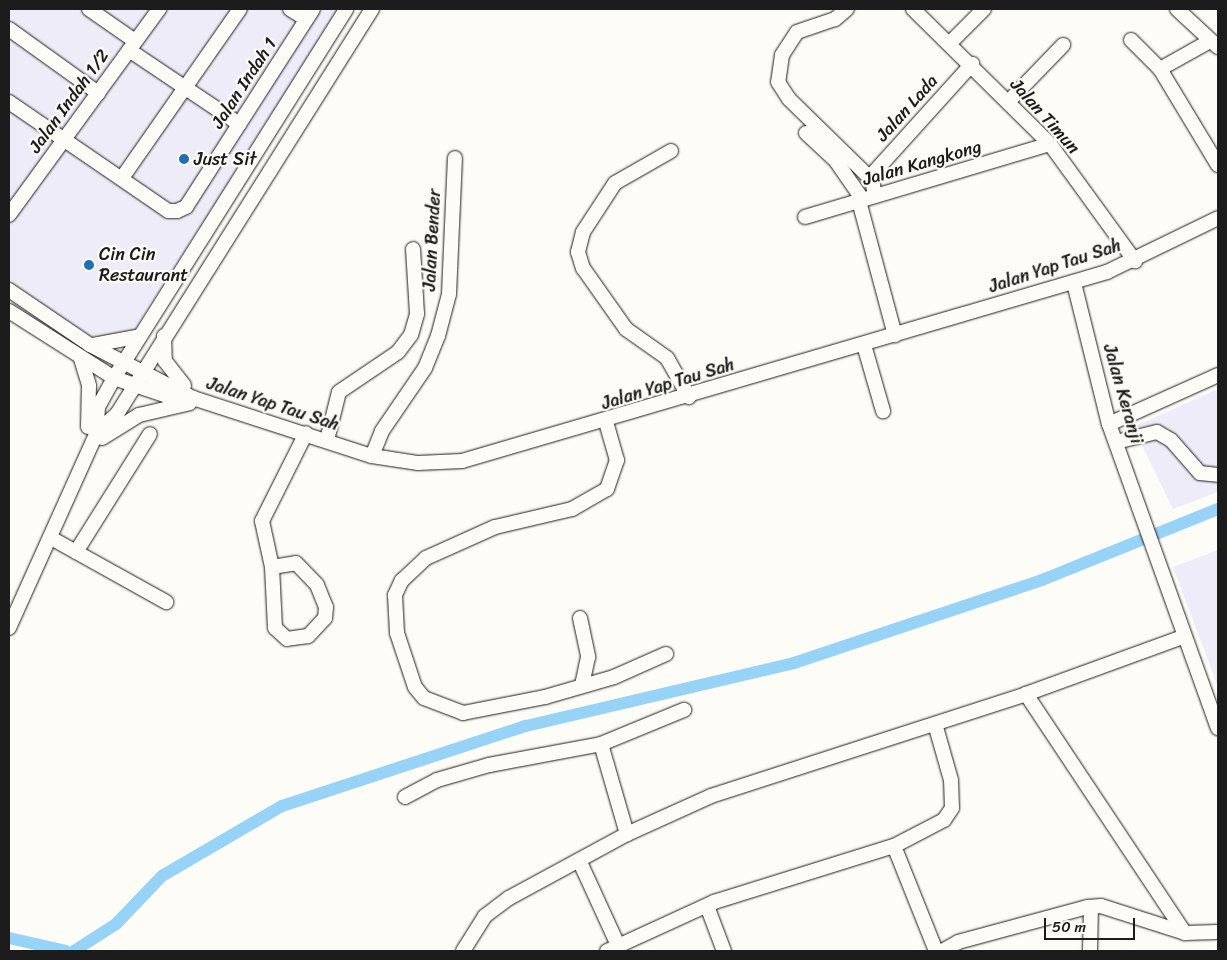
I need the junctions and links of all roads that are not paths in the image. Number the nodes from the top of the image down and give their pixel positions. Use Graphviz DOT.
graph roads {
  1 [pos="90,9"];
  2 [pos="159,9"];
  3 [pos="240,9"];
  4 [pos="290,9"];
  5 [pos="346,9"];
  6 [pos="372,9"];
  7 [pos="848,9"];
  8 [pos="984,9"];
  9 [pos="1177,9"];
  10 [pos="918,11"];
  11 [pos="310,14"];
  12 [pos="9,29"];
  13 [pos="1130,40"];
  14 [pos="950,43"];
  15 [pos="1214,44"];
  16 [pos="1063,45"];
  17 [pos="132,46"];
  18 [pos="972,64"];
  19 [pos="1160,69"];
  20 [pos="185,88"];
  21 [pos="98,93"];
  22 [pos="1009,101"];
  23 [pos="9,102"];
  24 [pos="239,124"];
  25 [pos="806,133"];
  26 [pos="65,140"];
  27 [pos="1050,144"];
  28 [pos="671,151"];
  29 [pos="455,158"];
  30 [pos="1218,165"];
  31 [pos="122,178"];
  32 [pos="869,178"];
  33 [pos="866,199"];
  34 [pos="11,208"];
  35 [pos="805,218"];
  36 [pos="1218,218"];
  37 [pos="413,249"];
  38 [pos="1135,261"];
  39 [pos="1074,283"];
  40 [pos="9,290"];
  41 [pos="9,311"];
  42 [pos="165,333"];
  43 [pos="895,335"];
  44 [pos="140,336"];
  45 [pos="90,345"];
  46 [pos="864,345"];
  47 [pos="81,359"];
  48 [pos="124,361"];
  49 [pos="144,369"];
  50 [pos="1218,375"];
  51 [pos="114,378"];
  52 [pos="134,386"];
  53 [pos="689,397"];
  54 [pos="198,399"];
  55 [pos="883,411"];
  56 [pos="606,422"];
  57 [pos="1110,424"];
  58 [pos="97,432"];
  59 [pos="306,432"];
  60 [pos="150,434"];
  61 [pos="327,440"];
  62 [pos="1116,442"];
  63 [pos="88,452"];
  64 [pos="372,456"];
  65 [pos="1218,476"];
  66 [pos="51,538"];
  67 [pos="76,552"];
  68 [pos="272,567"];
  69 [pos="166,602"];
  70 [pos="580,618"];
  71 [pos="9,628"];
  72 [pos="1183,637"];
  73 [pos="666,654"];
  74 [pos="582,685"];
  75 [pos="1026,694"];
  76 [pos="684,710"];
  77 [pos="935,724"];
  78 [pos="1218,728"];
  79 [pos="600,744"];
  80 [pos="405,796"];
  81 [pos="627,834"];
  82 [pos="894,846"];
  83 [pos="579,860"];
  84 [pos="707,906"];
  85 [pos="1091,906"];
  86 [pos="1218,932"];
  87 [pos="1185,933"];
  88 [pos="612,948"];
  89 [pos="463,951"];
  90 [pos="724,951"];
  91 [pos="936,951"];
  92 [pos="942,951"];
  93 [pos="1090,951"];
  1 -- 17 [label="street"];
  2 -- 17 [label="street, Jalan Indah 1/2"];
  3 -- 20 [label="street"];
  4 -- 11 [label="street"];
  5 -- 44 [label="street"];
  6 -- 42 [label="street"];
  7 -- 32 [label="street"];
  8 -- 14 [label="street"];
  9 -- 15 [label="street"];
  10 -- 14 [label="street, Jalan Timun"];
  11 -- 24 [label="street, Jalan Indah 1"];
  12 -- 21 [label="street"];
  13 -- 19 [label="street"];
  14 -- 18 [label="street, Jalan Timun"];
  15 -- 19 [label="street"];
  16 -- 22 [label="street"];
  17 -- 20 [label="street"];
  17 -- 21 [label="street, Jalan Indah 1/2"];
  18 -- 22 [label="street, Jalan Timun"];
  18 -- 32 [label="street, Jalan Lada"];
  19 -- 30 [label="street"];
  20 -- 24 [label="street"];
  20 -- 31 [label="street"];
  21 -- 26 [label="street, Jalan Indah 1/2"];
  22 -- 27 [label="street, Jalan Timun"];
  23 -- 26 [label="street, Jalan Indah 1"];
  24 -- 31 [label="street, Jalan Indah 1"];
  25 -- 33 [label="street"];
  26 -- 31 [label="street, Jalan Indah 1"];
  26 -- 34 [label="street, Jalan Indah 1/2"];
  27 -- 33 [label="street, Jalan Kangkong"];
  27 -- 38 [label="street, Jalan Timun"];
  28 -- 53 [label="street"];
  29 -- 64 [label="street, Jalan Bender"];
  32 -- 33 [label="street"];
  33 -- 35 [label="street, Jalan Kangkong"];
  33 -- 43 [label="street"];
  36 -- 38 [label="street, Jalan Yap Tau Sah"];
  37 -- 61 [label="street"];
  38 -- 39 [label="street, Jalan Yap Tau Sah"];
  39 -- 43 [label="street, Jalan Yap Tau Sah"];
  39 -- 57 [label="street, Jalan Keranji"];
  40 -- 45 [label="street"];
  41 -- 47 [label="street"];
  42 -- 49 [label="street"];
  42 -- 54 [label="street"];
  43 -- 46 [label="street, Jalan Yap Tau Sah"];
  44 -- 45 [label="street"];
  44 -- 48 [label="street"];
  45 -- 48 [label="street"];
  46 -- 53 [label="street, Jalan Yap Tau Sah"];
  46 -- 55 [label="street"];
  47 -- 51 [label="street"];
  47 -- 63 [label="street"];
  48 -- 49 [label="street, Jalan Yap Tau Sah"];
  48 -- 51 [label="street"];
  49 -- 52 [label="street"];
  49 -- 54 [label="street, Jalan Yap Tau Sah"];
  50 -- 57 [label="street"];
  51 -- 52 [label="street"];
  51 -- 58 [label="street"];
  52 -- 54 [label="street"];
  52 -- 58 [label="street"];
  53 -- 56 [label="street, Jalan Yap Tau Sah"];
  54 -- 59 [label="street, Jalan Yap Tau Sah"];
  54 -- 63 [label="street"];
  56 -- 64 [label="street, Jalan Yap Tau Sah"];
  56 -- 74 [label="street"];
  57 -- 62 [label="street, Jalan Keranji"];
  58 -- 63 [label="street"];
  59 -- 61 [label="street, Jalan Yap Tau Sah"];
  59 -- 68 [label="street"];
  60 -- 67 [label="street"];
  61 -- 64 [label="street, Jalan Yap Tau Sah"];
  62 -- 65 [label="street"];
  62 -- 72 [label="street, Jalan Keranji"];
  63 -- 66 [label="street"];
  66 -- 67 [label="street"];
  66 -- 71 [label="street"];
  67 -- 69 [label="street"];
  68 -- 68 [label="street"];
  70 -- 74 [label="street"];
  72 -- 75 [label="street"];
  72 -- 78 [label="street"];
  73 -- 74 [label="street"];
  75 -- 77 [label="street"];
  75 -- 87 [label="street"];
  76 -- 79 [label="street"];
  77 -- 81 [label="street"];
  77 -- 82 [label="street"];
  79 -- 80 [label="street"];
  79 -- 81 [label="street"];
  81 -- 83 [label="street"];
  82 -- 84 [label="street"];
  82 -- 91 [label="street"];
  83 -- 88 [label="street"];
  83 -- 89 [label="street"];
  84 -- 88 [label="street"];
  84 -- 90 [label="street"];
  85 -- 87 [label="street"];
  85 -- 92 [label="street"];
  85 -- 93 [label="street"];
  86 -- 87 [label="street"];
}
